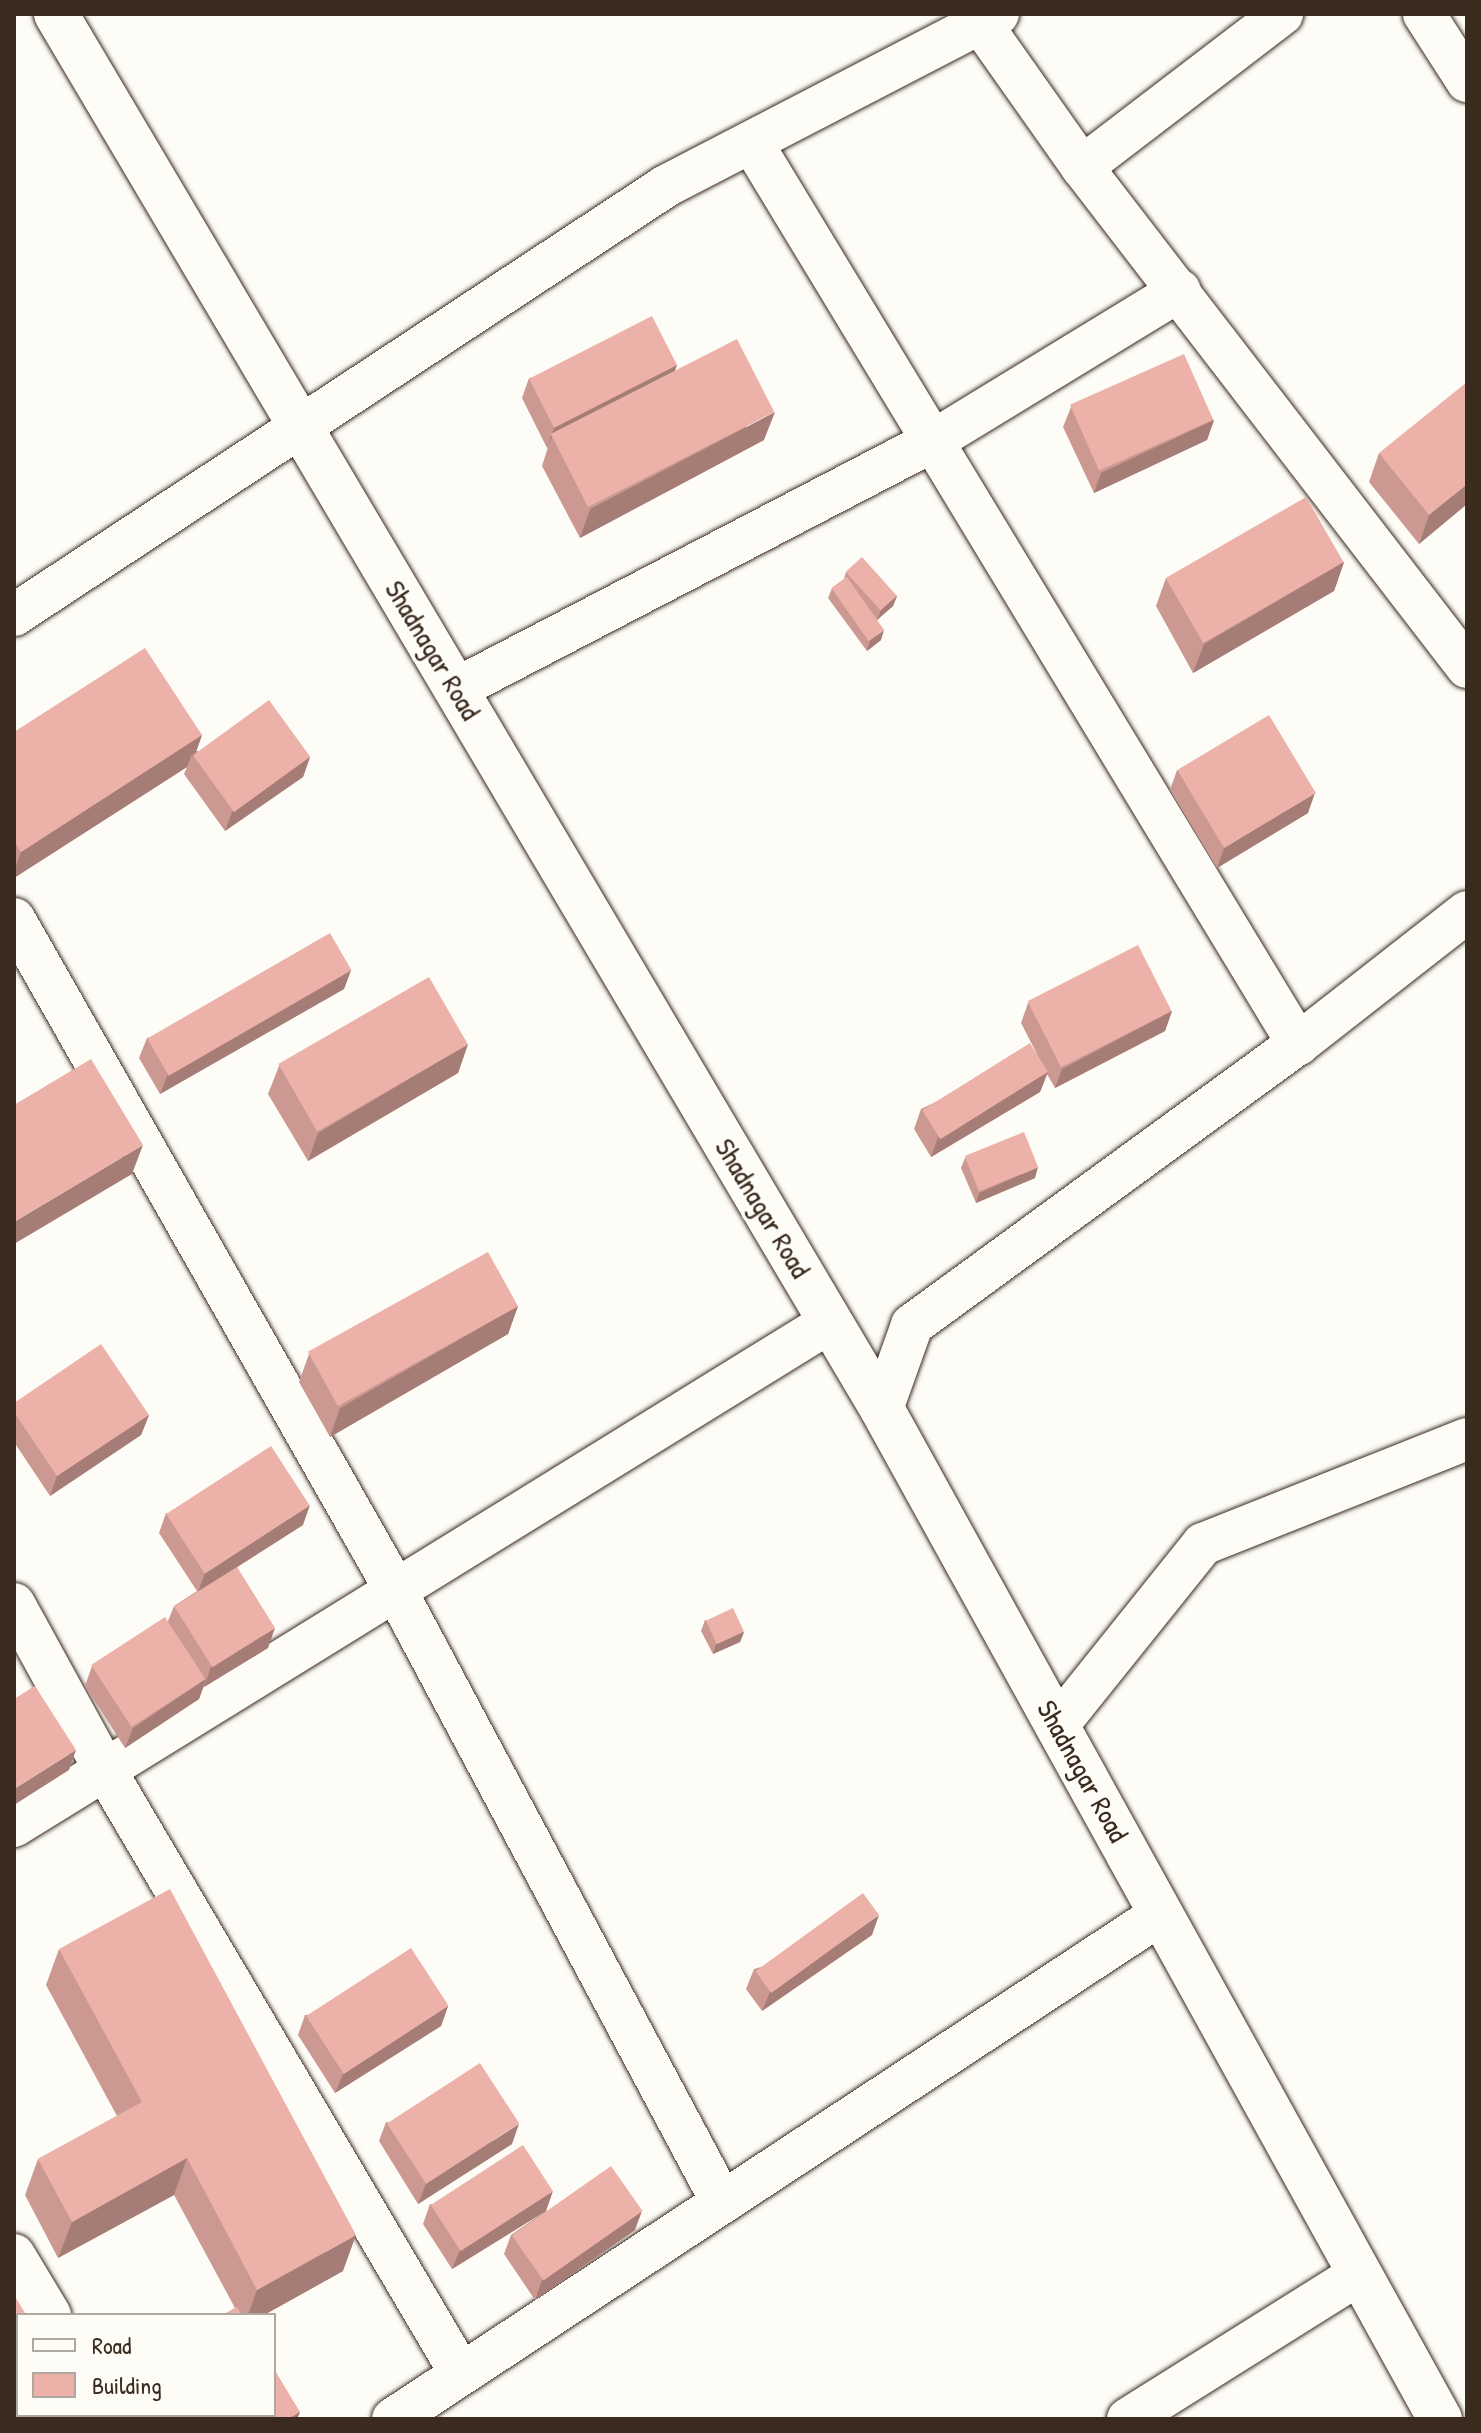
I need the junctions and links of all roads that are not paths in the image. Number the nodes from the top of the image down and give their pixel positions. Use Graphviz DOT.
graph roads {
  1 [pos="56,14"];
  2 [pos="1282,14"];
  3 [pos="1424,14"];
  4 [pos="984,17"];
  5 [pos="1467,81"];
  6 [pos="752,143"];
  7 [pos="1082,167"];
  8 [pos="1180,290"];
  9 [pos="300,426"];
  10 [pos="933,441"];
  11 [pos="14,615"];
  12 [pos="1467,667"];
  13 [pos="456,689"];
  14 [pos="1467,912"];
  15 [pos="14,919"];
  16 [pos="1298,1044"];
  17 [pos="830,1322"];
  18 [pos="882,1409"];
  19 [pos="1467,1439"];
  20 [pos="396,1591"];
  21 [pos="14,1604"];
  22 [pos="1057,1726"];
  23 [pos="105,1770"];
  24 [pos="14,1826"];
  25 [pos="1161,1914"];
  26 [pos="722,2202"];
  27 [pos="14,2255"];
  28 [pos="1359,2274"];
  29 [pos="49,2313"];
  30 [pos="461,2374"];
  31 [pos="393,2419"];
  32 [pos="1128,2419"];
  33 [pos="1440,2419"];
  1 -- 9 [label="main road, Shadnagar Road"];
  2 -- 7 [label="street"];
  3 -- 5 [label="street"];
  4 -- 6 [label="street"];
  4 -- 7 [label="street"];
  6 -- 9 [label="street"];
  6 -- 10 [label="street"];
  7 -- 8 [label="street"];
  8 -- 10 [label="street"];
  8 -- 12 [label="street"];
  9 -- 11 [label="street"];
  9 -- 13 [label="main road, Shadnagar Road"];
  10 -- 13 [label="street"];
  10 -- 16 [label="street"];
  13 -- 17 [label="main road, Shadnagar Road"];
  14 -- 16 [label="street"];
  15 -- 20 [label="street"];
  16 -- 18 [label="street"];
  17 -- 18 [label="main road, Shadnagar Road"];
  17 -- 20 [label="street"];
  18 -- 22 [label="main road, Shadnagar Road"];
  19 -- 22 [label="street"];
  20 -- 23 [label="street"];
  20 -- 26 [label="street"];
  21 -- 23 [label="street"];
  22 -- 25 [label="main road, Shadnagar Road"];
  23 -- 24 [label="street"];
  23 -- 30 [label="street"];
  25 -- 26 [label="street"];
  25 -- 28 [label="main road, Shadnagar Road"];
  26 -- 30 [label="street"];
  27 -- 29 [label="street"];
  28 -- 32 [label="street"];
  28 -- 33 [label="main road, Shadnagar Road"];
  30 -- 31 [label="street"];
}
